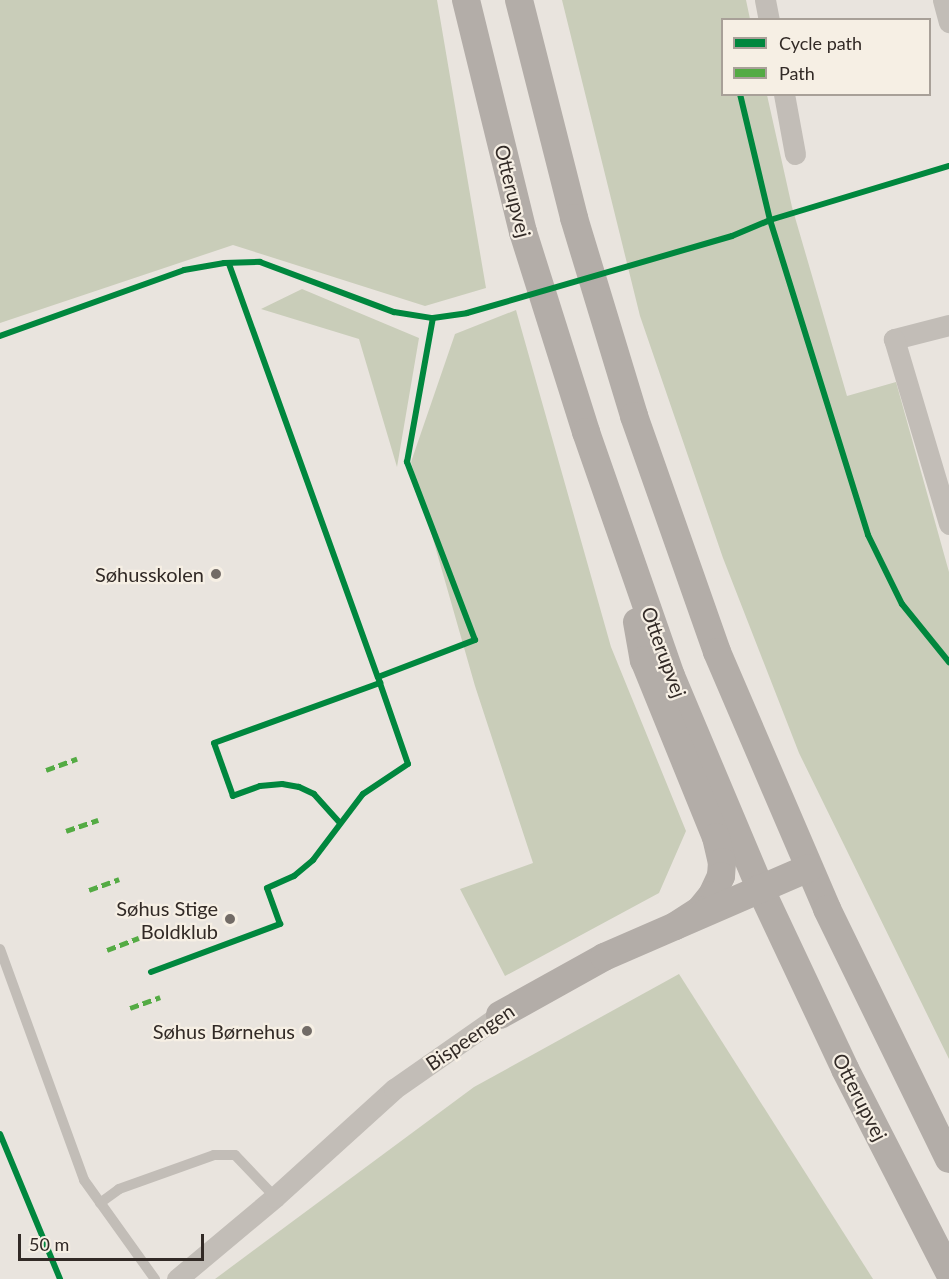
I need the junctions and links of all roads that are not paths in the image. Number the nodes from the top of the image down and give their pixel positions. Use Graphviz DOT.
graph roads {
  1 [pos="466,0"];
  2 [pos="519,0"];
  3 [pos="765,0"];
  4 [pos="943,0"];
  5 [pos="769,18"];
  6 [pos="949,22"];
  7 [pos="784,96"];
  8 [pos="795,154"];
  9 [pos="949,325"];
  10 [pos="615,511"];
  11 [pos="949,524"];
  12 [pos="809,868"];
  13 [pos="760,888"];
  14 [pos="675,926"];
  15 [pos="0,950"];
  16 [pos="500,1015"];
  17 [pos="949,1159"];
  18 [pos="275,1197"];
  19 [pos="100,1203"];
  20 [pos="949,1272"];
  21 [pos="155,1279"];
  22 [pos="177,1279"];
  1 -- 10 [label="main road, Otterupvej"];
  2 -- 12 [label="main road"];
  3 -- 5 [label="street"];
  4 -- 6 [label="street"];
  7 -- 8 [label="street"];
  9 -- 11 [label="street"];
  10 -- 13 [label="main road, Otterupvej"];
  10 -- 14 [label="main road"];
  12 -- 13 [label="main road, Bispeengen"];
  12 -- 17 [label="main road"];
  13 -- 14 [label="main road, Bispeengen"];
  13 -- 20 [label="main road, Otterupvej"];
  14 -- 16 [label="main road, Bispeengen"];
  15 -- 19 [label="lane"];
  16 -- 18 [label="street, Bispeengen"];
  18 -- 19 [label="lane"];
  18 -- 22 [label="street, Bispeengen"];
  19 -- 21 [label="lane"];
}
